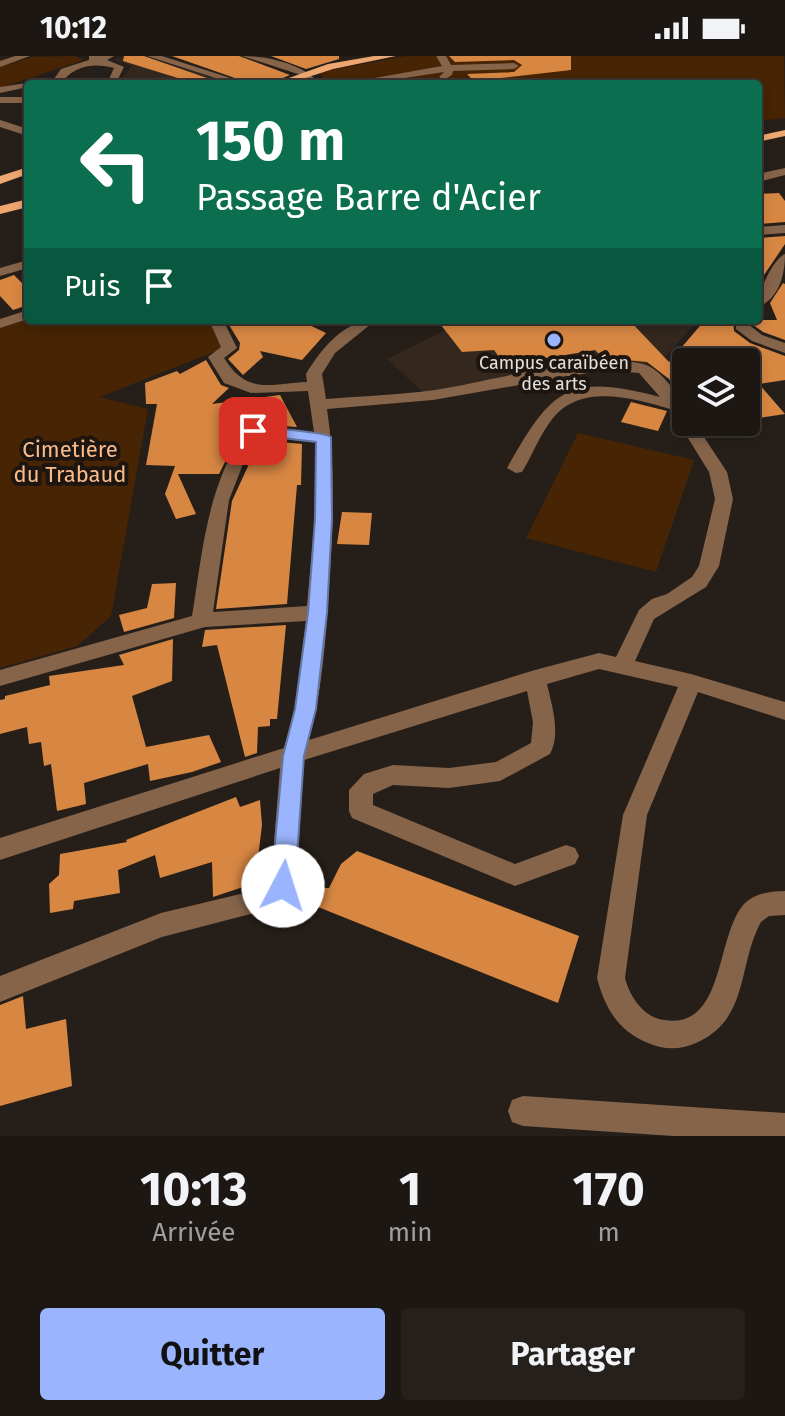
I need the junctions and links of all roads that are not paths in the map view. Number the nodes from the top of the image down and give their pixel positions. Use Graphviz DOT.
graph roads {
  1 [pos="25,56"];
  2 [pos="109,56"];
  3 [pos="152,56"];
  4 [pos="247,56"];
  5 [pos="389,56"];
  6 [pos="441,56"];
  7 [pos="92,58"];
  8 [pos="0,64"];
  9 [pos="514,66"];
  10 [pos="448,68"];
  11 [pos="307,74"];
  12 [pos="62,80"];
  13 [pos="113,80"];
  14 [pos="231,80"];
  15 [pos="289,80"];
  16 [pos="311,80"];
  17 [pos="372,80"];
  18 [pos="446,80"];
  19 [pos="24,84"];
  20 [pos="0,90"];
  21 [pos="0,100"];
  22 [pos="24,100"];
  23 [pos="0,123"];
  24 [pos="24,132"];
  25 [pos="785,133"];
  26 [pos="762,138"];
  27 [pos="24,171"];
  28 [pos="785,171"];
  29 [pos="762,177"];
  30 [pos="2,178"];
  31 [pos="24,204"];
  32 [pos="0,210"];
  33 [pos="785,229"];
  34 [pos="762,231"];
  35 [pos="785,258"];
  36 [pos="24,265"];
  37 [pos="0,272"];
  38 [pos="762,299"];
  39 [pos="24,315"];
  40 [pos="0,324"];
  41 [pos="218,324"];
  42 [pos="363,324"];
  43 [pos="742,324"];
  44 [pos="785,348"];
  45 [pos="315,396"];
  46 [pos="672,402"];
  47 [pos="672,405"];
  48 [pos="695,436"];
  49 [pos="323,437"];
  50 [pos="516,468"];
  51 [pos="317,613"];
  52 [pos="201,621"];
  53 [pos="623,665"];
  54 [pos="0,678"];
  55 [pos="535,678"];
  56 [pos="691,682"];
  57 [pos="785,711"];
  58 [pos="293,756"];
  59 [pos="0,849"];
  60 [pos="566,856"];
  61 [pos="785,903"];
  62 [pos="0,989"];
  63 [pos="523,1111"];
  64 [pos="785,1128"];
  1 -- 8 [label="street"];
  2 -- 7 [label="street"];
  3 -- 14 [label="street"];
  4 -- 11 [label="street"];
  5 -- 11 [label="main road"];
  6 -- 10 [label="street"];
  7 -- 12 [label="street"];
  7 -- 13 [label="street"];
  9 -- 10 [label="street"];
  10 -- 17 [label="street"];
  10 -- 18 [label="street"];
  11 -- 15 [label="main road"];
  11 -- 16 [label="street"];
  19 -- 20 [label="street"];
  21 -- 22 [label="street"];
  23 -- 24 [label="street"];
  25 -- 26 [label="main road"];
  27 -- 30 [label="main road"];
  28 -- 29 [label="street"];
  31 -- 32 [label="main road"];
  33 -- 34 [label="street"];
  35 -- 38 [label="street"];
  36 -- 37 [label="street"];
  39 -- 40 [label="street"];
  41 -- 45 [label="street"];
  42 -- 45 [label="street"];
  43 -- 44 [label="street"];
  45 -- 46 [label="street"];
  45 -- 49 [label="street"];
  47 -- 50 [label="street"];
  48 -- 53 [label="street"];
  49 -- 51 [label="street"];
  49 -- 52 [label="street"];
  51 -- 52 [label="street"];
  51 -- 58 [label="street"];
  52 -- 54 [label="street"];
  53 -- 55 [label="street"];
  53 -- 56 [label="street"];
  55 -- 58 [label="street"];
  55 -- 60 [label="street"];
  56 -- 57 [label="street"];
  56 -- 61 [label="street"];
  58 -- 59 [label="street"];
  58 -- 62 [label="street"];
  63 -- 64 [label="street"];
}
